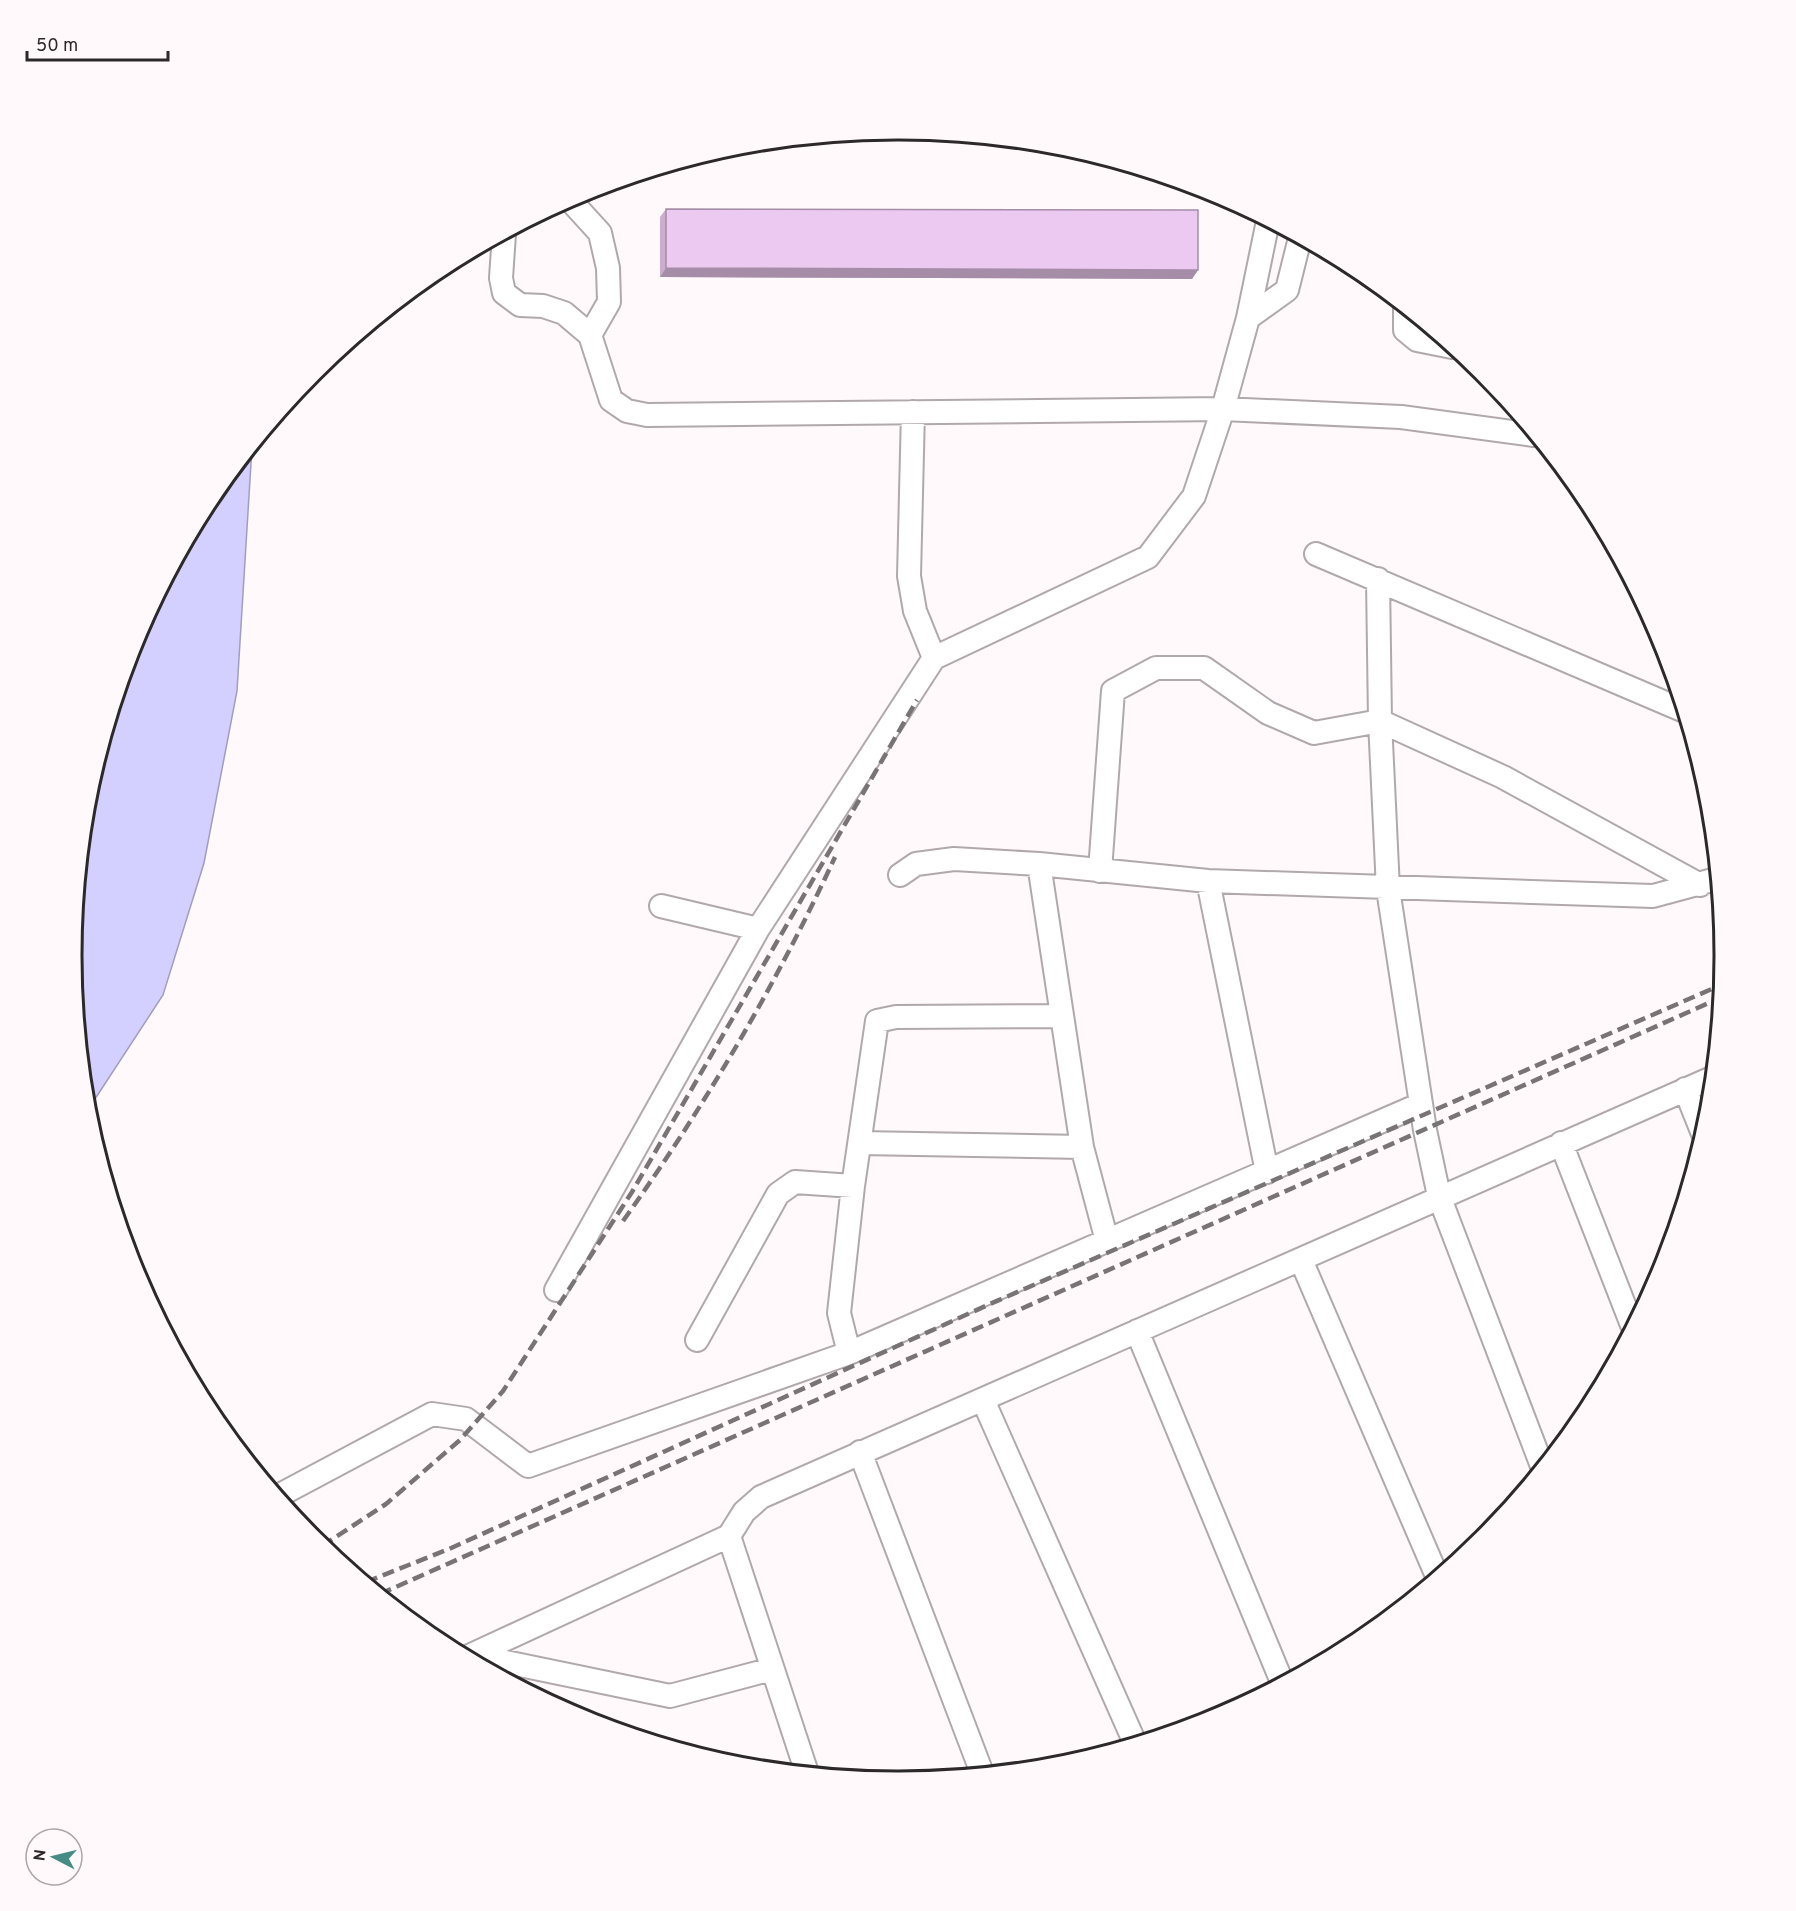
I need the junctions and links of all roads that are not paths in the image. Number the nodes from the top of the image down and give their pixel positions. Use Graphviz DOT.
graph roads {
  1 [pos="575,207"];
  2 [pos="1267,228"];
  3 [pos="503,242"];
  4 [pos="1298,245"];
  5 [pos="1248,318"];
  6 [pos="1405,318"];
  7 [pos="590,335"];
  8 [pos="1438,344"];
  9 [pos="1223,409"];
  10 [pos="913,412"];
  11 [pos="1524,434"];
  12 [pos="1316,554"];
  13 [pos="1378,579"];
  14 [pos="934,658"];
  15 [pos="1674,707"];
  16 [pos="1380,721"];
  17 [pos="1039,864"];
  18 [pos="1100,871"];
  19 [pos="900,875"];
  20 [pos="1208,881"];
  21 [pos="1708,882"];
  22 [pos="1388,889"];
  23 [pos="661,906"];
  24 [pos="759,929"];
  25 [pos="1062,1016"];
  26 [pos="1704,1081"];
  27 [pos="1684,1089"];
  28 [pos="1421,1104"];
  29 [pos="1697,1120"];
  30 [pos="860,1143"];
  31 [pos="1561,1143"];
  32 [pos="1082,1148"];
  33 [pos="1267,1172"];
  34 [pos="853,1186"];
  35 [pos="1439,1196"];
  36 [pos="1107,1241"];
  37 [pos="1301,1260"];
  38 [pos="556,1290"];
  39 [pos="1629,1317"];
  40 [pos="1137,1331"];
  41 [pos="697,1340"];
  42 [pos="849,1353"];
  43 [pos="983,1400"];
  44 [pos="860,1452"];
  45 [pos="1539,1459"];
  46 [pos="285,1492"];
  47 [pos="729,1536"];
  48 [pos="1434,1570"];
  49 [pos="476,1653"];
  50 [pos="485,1659"];
  51 [pos="772,1669"];
  52 [pos="1280,1676"];
  53 [pos="1132,1736"];
  54 [pos="804,1765"];
  55 [pos="979,1766"];
  1 -- 7 [label="street"];
  2 -- 5 [label="street"];
  3 -- 7 [label="street"];
  4 -- 5 [label="street"];
  5 -- 9 [label="street"];
  6 -- 8 [label="street"];
  7 -- 10 [label="street"];
  9 -- 10 [label="street"];
  9 -- 11 [label="street"];
  9 -- 14 [label="street"];
  10 -- 14 [label="street"];
  12 -- 13 [label="street"];
  13 -- 15 [label="street"];
  13 -- 16 [label="street"];
  14 -- 24 [label="street"];
  16 -- 18 [label="street"];
  16 -- 21 [label="street"];
  16 -- 22 [label="street"];
  17 -- 18 [label="street"];
  17 -- 19 [label="street"];
  17 -- 25 [label="street"];
  18 -- 20 [label="street"];
  20 -- 22 [label="street"];
  20 -- 33 [label="street"];
  21 -- 22 [label="street"];
  22 -- 28 [label="street"];
  23 -- 24 [label="street"];
  24 -- 38 [label="street"];
  25 -- 30 [label="street"];
  25 -- 32 [label="street"];
  26 -- 27 [label="street"];
  27 -- 29 [label="street"];
  27 -- 31 [label="street"];
  28 -- 33 [label="street"];
  28 -- 35 [label="street"];
  30 -- 32 [label="street"];
  30 -- 34 [label="street"];
  31 -- 35 [label="street"];
  31 -- 39 [label="street"];
  32 -- 36 [label="street"];
  33 -- 36 [label="street"];
  34 -- 41 [label="street"];
  34 -- 42 [label="street"];
  35 -- 37 [label="street"];
  35 -- 45 [label="street"];
  36 -- 42 [label="street"];
  37 -- 40 [label="street"];
  37 -- 48 [label="street"];
  40 -- 43 [label="street"];
  40 -- 52 [label="street"];
  42 -- 46 [label="street"];
  43 -- 44 [label="street"];
  43 -- 53 [label="street"];
  44 -- 47 [label="street"];
  44 -- 55 [label="street"];
  47 -- 49 [label="street"];
  47 -- 51 [label="street"];
  50 -- 51 [label="street"];
  51 -- 54 [label="street"];
}
